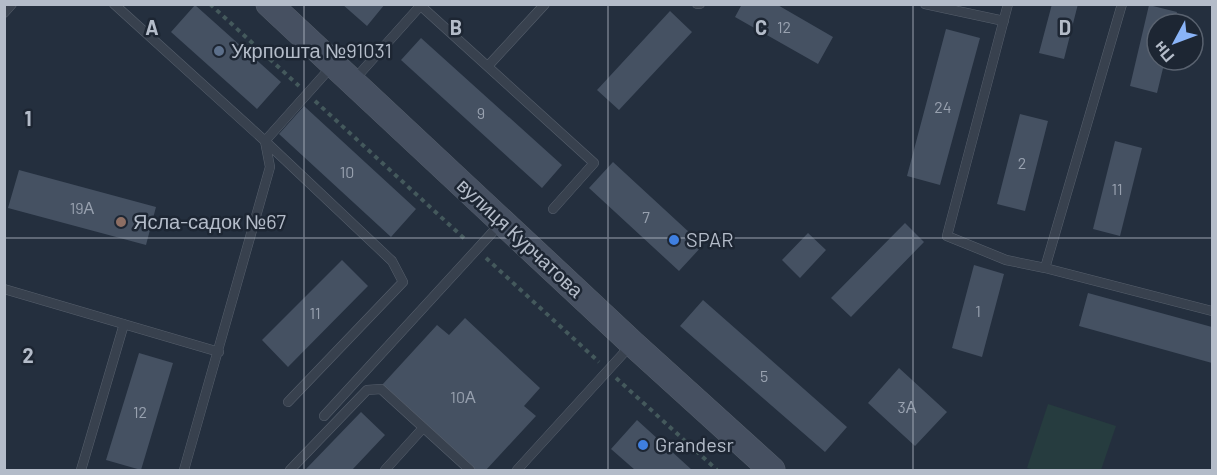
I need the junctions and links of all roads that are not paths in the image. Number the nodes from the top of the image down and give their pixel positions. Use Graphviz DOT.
graph roads {
  1 [pos="12,4"];
  2 [pos="114,4"];
  3 [pos="269,4"];
  4 [pos="545,4"];
  5 [pos="925,4"];
  6 [pos="1008,4"];
  7 [pos="1122,4"];
  8 [pos="422,5"];
  9 [pos="4,13"];
  10 [pos="1004,21"];
  11 [pos="333,64"];
  12 [pos="488,66"];
  13 [pos="352,82"];
  14 [pos="265,141"];
  15 [pos="553,209"];
  16 [pos="502,222"];
  17 [pos="1045,268"];
  18 [pos="4,289"];
  19 [pos="1212,311"];
  20 [pos="124,324"];
  21 [pos="633,344"];
  22 [pos="219,352"];
  23 [pos="288,402"];
  24 [pos="324,416"];
  25 [pos="423,428"];
  26 [pos="81,471"];
  27 [pos="184,471"];
  28 [pos="290,471"];
  29 [pos="385,471"];
  30 [pos="470,471"];
  31 [pos="517,471"];
  32 [pos="772,471"];
  1 -- 9 [label="lane"];
  2 -- 14 [label="lane"];
  3 -- 11 [label="main road, вулиця Курчатова"];
  4 -- 12 [label="lane"];
  5 -- 10 [label="lane"];
  6 -- 10 [label="lane"];
  7 -- 17 [label="lane"];
  8 -- 12 [label="lane"];
  8 -- 13 [label="lane"];
  10 -- 17 [label="lane"];
  11 -- 13 [label="main road, вулиця Курчатова"];
  11 -- 14 [label="lane"];
  12 -- 15 [label="lane"];
  13 -- 16 [label="main road, вулиця Курчатова"];
  14 -- 22 [label="lane"];
  14 -- 23 [label="lane"];
  16 -- 21 [label="main road, вулиця Курчатова"];
  16 -- 24 [label="lane"];
  17 -- 19 [label="lane"];
  18 -- 20 [label="lane"];
  20 -- 22 [label="lane"];
  20 -- 26 [label="lane"];
  21 -- 31 [label="lane"];
  21 -- 32 [label="main road, вулиця Курчатова"];
  22 -- 27 [label="lane"];
  25 -- 28 [label="lane"];
  25 -- 29 [label="lane"];
  25 -- 30 [label="lane"];
}
